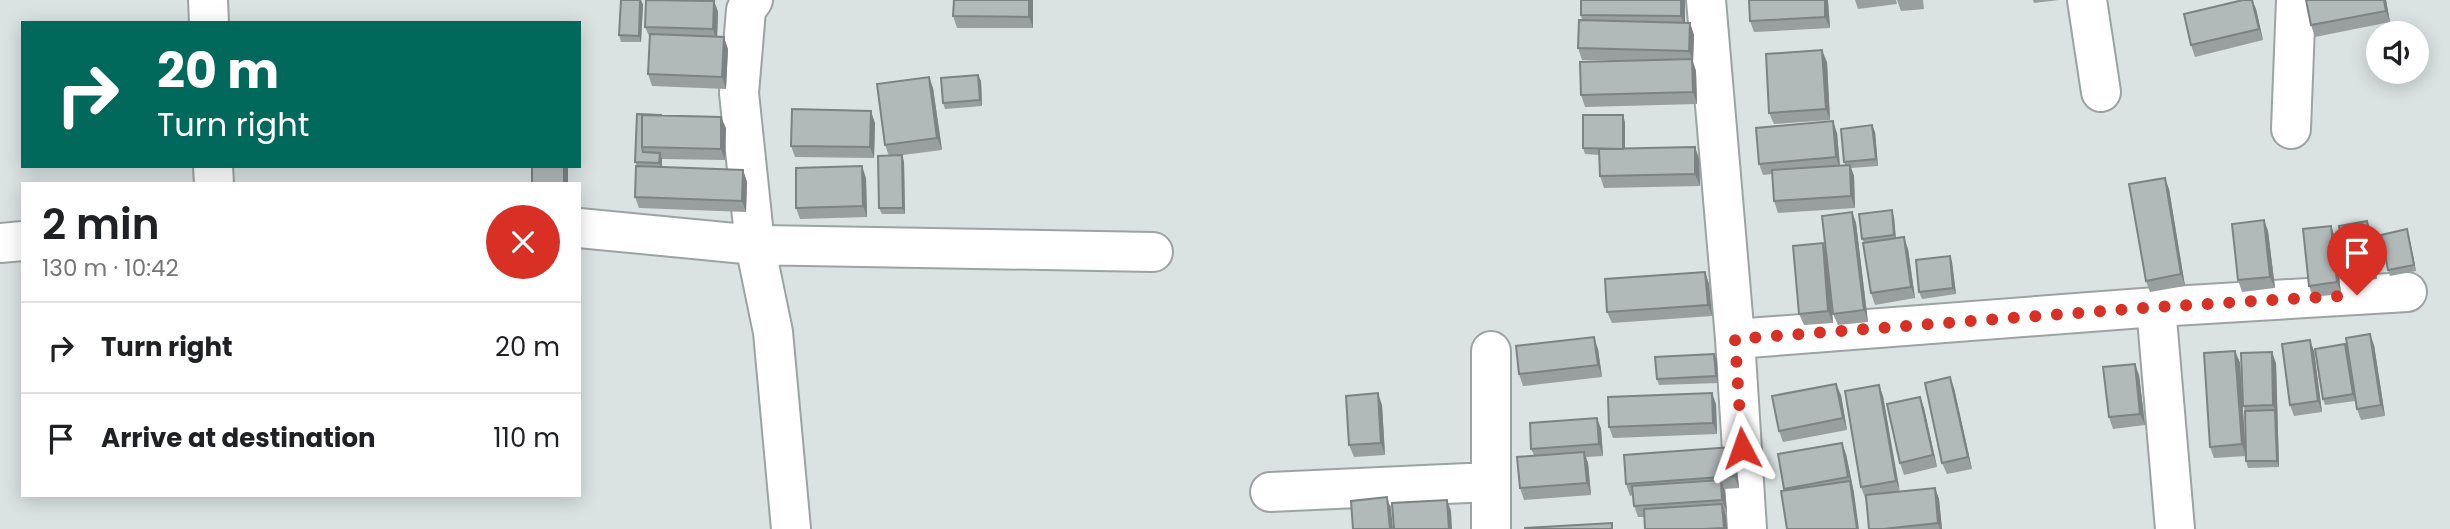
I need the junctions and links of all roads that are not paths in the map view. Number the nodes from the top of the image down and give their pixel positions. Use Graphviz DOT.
graph roads {
  1 [pos="208,0"];
  2 [pos="753,0"];
  3 [pos="1706,0"];
  4 [pos="2087,0"];
  5 [pos="2297,0"];
  6 [pos="209,21"];
  7 [pos="2101,92"];
  8 [pos="2291,129"];
  9 [pos="581,228"];
  10 [pos="21,241"];
  11 [pos="0,243"];
  12 [pos="755,245"];
  13 [pos="1153,252"];
  14 [pos="2407,292"];
  15 [pos="2156,307"];
  16 [pos="1735,339"];
  17 [pos="1491,351"];
  18 [pos="1490,482"];
  19 [pos="1270,492"];
  20 [pos="791,529"];
  21 [pos="1490,529"];
  22 [pos="1747,529"];
  23 [pos="2175,529"];
  1 -- 6 [label="street"];
  2 -- 12 [label="street"];
  3 -- 16 [label="street"];
  4 -- 7 [label="street"];
  5 -- 8 [label="street"];
  9 -- 12 [label="street"];
  10 -- 11 [label="street"];
  12 -- 13 [label="street"];
  12 -- 20 [label="street"];
  14 -- 15 [label="street"];
  15 -- 16 [label="street"];
  15 -- 23 [label="street"];
  16 -- 22 [label="street"];
  17 -- 18 [label="street"];
  18 -- 19 [label="street"];
  18 -- 21 [label="street"];
}
